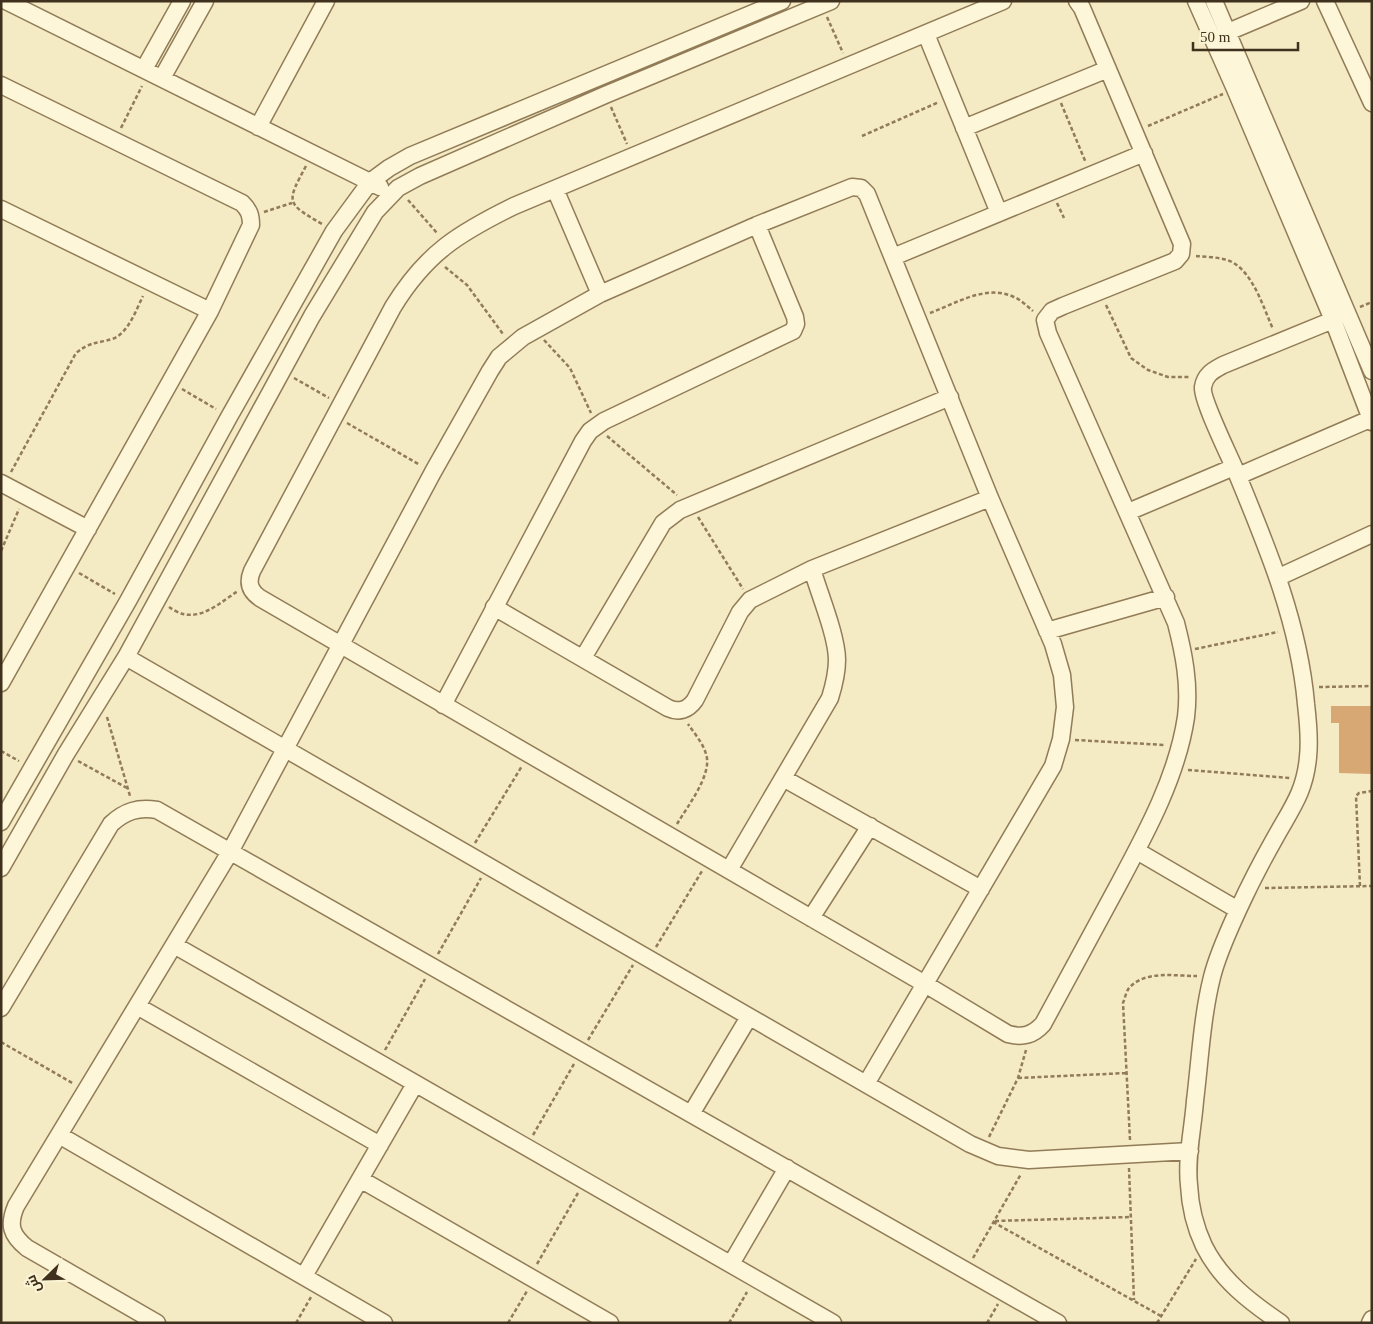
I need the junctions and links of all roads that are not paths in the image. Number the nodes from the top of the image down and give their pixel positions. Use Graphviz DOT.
graph roads {
  1 [pos="6,1"];
  2 [pos="182,1"];
  3 [pos="205,1"];
  4 [pos="326,1"];
  5 [pos="782,1"];
  6 [pos="1003,1"];
  7 [pos="1077,1"];
  8 [pos="1196,1"];
  9 [pos="1214,1"];
  10 [pos="1301,1"];
  11 [pos="1325,1"];
  12 [pos="827,3"];
  13 [pos="1228,32"];
  14 [pos="926,34"];
  15 [pos="1108,69"];
  16 [pos="152,73"];
  17 [pos="1,84"];
  18 [pos="1372,103"];
  19 [pos="258,127"];
  20 [pos="964,128"];
  21 [pos="1144,154"];
  22 [pos="370,182"];
  23 [pos="554,189"];
  24 [pos="395,191"];
  25 [pos="1,209"];
  26 [pos="999,213"];
  27 [pos="757,225"];
  28 [pos="893,257"];
  29 [pos="600,294"];
  30 [pos="210,311"];
  31 [pos="1333,320"];
  32 [pos="1372,371"];
  33 [pos="950,397"];
  34 [pos="1371,420"];
  35 [pos="1236,472"];
  36 [pos="3,484"];
  37 [pos="990,498"];
  38 [pos="1128,512"];
  39 [pos="88,528"];
  40 [pos="1372,534"];
  41 [pos="812,569"];
  42 [pos="1279,578"];
  43 [pos="1166,597"];
  44 [pos="494,607"];
  45 [pos="1047,631"];
  46 [pos="341,645"];
  47 [pos="126,657"];
  48 [pos="583,658"];
  49 [pos="1,683"];
  50 [pos="443,705"];
  51 [pos="285,749"];
  52 [pos="783,778"];
  53 [pos="1,822"];
  54 [pos="870,826"];
  55 [pos="1136,851"];
  56 [pos="230,852"];
  57 [pos="1,868"];
  58 [pos="729,870"];
  59 [pos="982,889"];
  60 [pos="1238,910"];
  61 [pos="811,918"];
  62 [pos="174,945"];
  63 [pos="926,984"];
  64 [pos="137,1006"];
  65 [pos="1,1008"];
  66 [pos="749,1017"];
  67 [pos="415,1084"];
  68 [pos="866,1084"];
  69 [pos="692,1114"];
  70 [pos="59,1135"];
  71 [pos="380,1145"];
  72 [pos="1190,1151"];
  73 [pos="787,1168"];
  74 [pos="360,1179"];
  75 [pos="731,1264"];
  76 [pos="304,1276"];
  77 [pos="1372,1319"];
  78 [pos="157,1323"];
  79 [pos="384,1323"];
  80 [pos="610,1323"];
  81 [pos="833,1323"];
  82 [pos="1058,1323"];
  83 [pos="1281,1323"];
  84 [pos="1370,1323"];
  1 -- 16 [label="street"];
  2 -- 16 [label="street"];
  3 -- 16 [label="street"];
  4 -- 19 [label="street"];
  5 -- 22 [label="street"];
  6 -- 14 [label="street"];
  7 -- 15 [label="street"];
  8 -- 31 [label="street"];
  9 -- 13 [label="street"];
  10 -- 13 [label="street"];
  11 -- 18 [label="street"];
  12 -- 24 [label="street"];
  13 -- 32 [label="street"];
  14 -- 20 [label="street"];
  14 -- 23 [label="street"];
  15 -- 20 [label="street"];
  15 -- 21 [label="street"];
  16 -- 19 [label="street"];
  17 -- 30 [label="street"];
  19 -- 22 [label="street"];
  20 -- 26 [label="street"];
  21 -- 26 [label="street"];
  21 -- 38 [label="street"];
  22 -- 24 [label="street"];
  22 -- 53 [label="street"];
  23 -- 29 [label="street"];
  23 -- 46 [label="street"];
  24 -- 47 [label="street"];
  25 -- 30 [label="street"];
  26 -- 28 [label="street"];
  27 -- 28 [label="street"];
  27 -- 29 [label="street"];
  27 -- 44 [label="street"];
  28 -- 33 [label="street"];
  29 -- 46 [label="street"];
  30 -- 39 [label="street"];
  31 -- 34 [label="street"];
  31 -- 35 [label="street"];
  33 -- 37 [label="street"];
  33 -- 48 [label="street"];
  34 -- 35 [label="street"];
  35 -- 38 [label="street"];
  35 -- 42 [label="street"];
  36 -- 39 [label="street"];
  37 -- 41 [label="street"];
  37 -- 45 [label="street"];
  38 -- 43 [label="street"];
  39 -- 49 [label="street"];
  40 -- 42 [label="street"];
  41 -- 48 [label="street"];
  41 -- 52 [label="street"];
  42 -- 60 [label="street"];
  43 -- 45 [label="street"];
  43 -- 55 [label="street"];
  44 -- 48 [label="street"];
  44 -- 50 [label="street"];
  45 -- 59 [label="street"];
  46 -- 50 [label="street"];
  46 -- 51 [label="street"];
  47 -- 51 [label="street"];
  47 -- 57 [label="street"];
  50 -- 58 [label="street"];
  51 -- 56 [label="street"];
  51 -- 66 [label="street"];
  52 -- 54 [label="street"];
  52 -- 58 [label="street"];
  54 -- 59 [label="street"];
  54 -- 61 [label="street"];
  55 -- 60 [label="street"];
  55 -- 63 [label="street"];
  56 -- 62 [label="street"];
  56 -- 65 [label="street"];
  56 -- 69 [label="street"];
  58 -- 61 [label="street"];
  59 -- 63 [label="street"];
  60 -- 72 [label="street"];
  61 -- 63 [label="street"];
  62 -- 64 [label="street"];
  62 -- 67 [label="street"];
  63 -- 68 [label="street"];
  64 -- 70 [label="street"];
  64 -- 71 [label="street"];
  66 -- 68 [label="street"];
  66 -- 69 [label="street"];
  67 -- 71 [label="street"];
  67 -- 75 [label="street"];
  68 -- 72 [label="street"];
  69 -- 73 [label="street"];
  70 -- 76 [label="street"];
  70 -- 78 [label="street"];
  71 -- 74 [label="street"];
  72 -- 83 [label="street"];
  73 -- 75 [label="street"];
  73 -- 82 [label="street"];
  74 -- 76 [label="street"];
  74 -- 80 [label="street"];
  75 -- 81 [label="street"];
  76 -- 79 [label="street"];
  77 -- 84 [label="street"];
}
